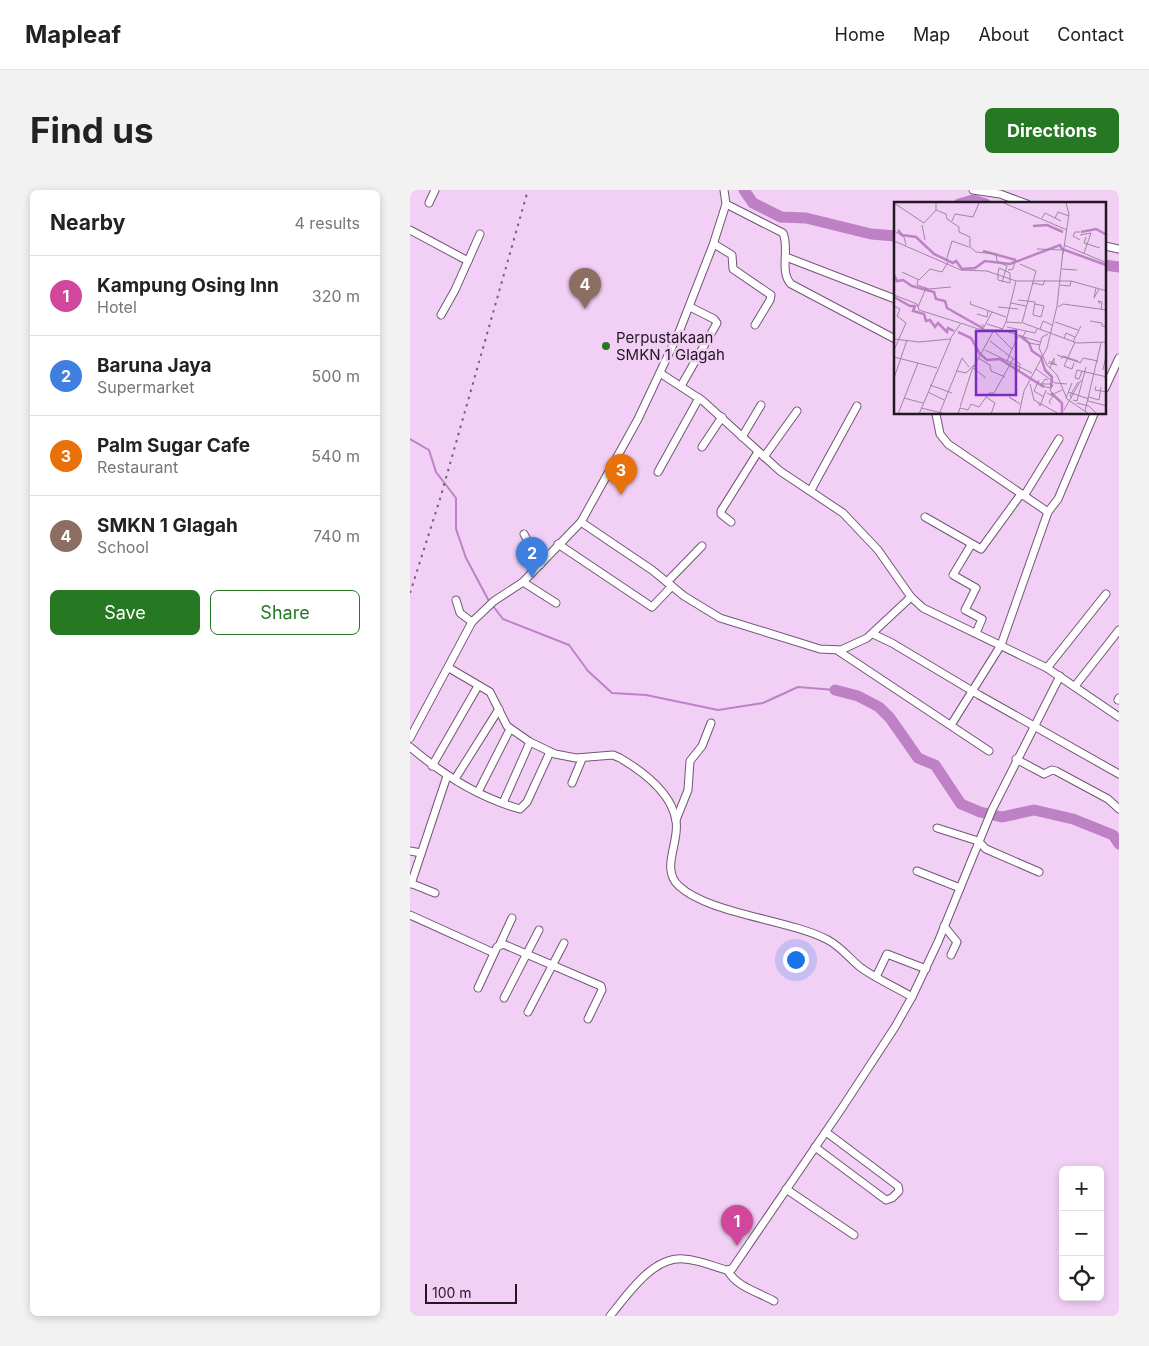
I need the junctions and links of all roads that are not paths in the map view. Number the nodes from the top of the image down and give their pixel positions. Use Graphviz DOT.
graph roads {
  1 [pos="435,190"];
  2 [pos="724,190"];
  3 [pos="973,190"];
  4 [pos="1022,202"];
  5 [pos="429,203"];
  6 [pos="726,204"];
  7 [pos="410,230"];
  8 [pos="480,234"];
  9 [pos="714,244"];
  10 [pos="1106,246"];
  11 [pos="1119,249"];
  12 [pos="786,257"];
  13 [pos="468,261"];
  14 [pos="894,299"];
  15 [pos="690,307"];
  16 [pos="441,315"];
  17 [pos="755,325"];
  18 [pos="894,336"];
  19 [pos="1119,358"];
  20 [pos="660,373"];
  21 [pos="681,386"];
  22 [pos="1106,386"];
  23 [pos="699,398"];
  24 [pos="761,405"];
  25 [pos="858,406"];
  26 [pos="797,411"];
  27 [pos="936,415"];
  28 [pos="1094,415"];
  29 [pos="722,417"];
  30 [pos="742,437"];
  31 [pos="1059,439"];
  32 [pos="702,447"];
  33 [pos="761,455"];
  34 [pos="658,472"];
  35 [pos="812,490"];
  36 [pos="1022,495"];
  37 [pos="1048,512"];
  38 [pos="925,517"];
  39 [pos="581,522"];
  40 [pos="731,522"];
  41 [pos="524,534"];
  42 [pos="558,544"];
  43 [pos="971,544"];
  44 [pos="702,546"];
  45 [pos="540,565"];
  46 [pos="523,582"];
  47 [pos="670,584"];
  48 [pos="1106,594"];
  49 [pos="911,597"];
  50 [pos="456,600"];
  51 [pos="556,603"];
  52 [pos="472,622"];
  53 [pos="1119,630"];
  54 [pos="976,633"];
  55 [pos="873,634"];
  56 [pos="1001,645"];
  57 [pos="836,650"];
  58 [pos="449,668"];
  59 [pos="1047,668"];
  60 [pos="1060,676"];
  61 [pos="478,686"];
  62 [pos="1075,686"];
  63 [pos="973,692"];
  64 [pos="499,709"];
  65 [pos="1119,717"];
  66 [pos="711,723"];
  67 [pos="951,725"];
  68 [pos="1034,726"];
  69 [pos="510,729"];
  70 [pos="410,738"];
  71 [pos="530,742"];
  72 [pos="410,747"];
  73 [pos="989,751"];
  74 [pos="550,752"];
  75 [pos="582,759"];
  76 [pos="1016,759"];
  77 [pos="432,766"];
  78 [pos="1119,774"];
  79 [pos="447,776"];
  80 [pos="456,779"];
  81 [pos="572,783"];
  82 [pos="478,792"];
  83 [pos="502,803"];
  84 [pos="1119,809"];
  85 [pos="676,820"];
  86 [pos="937,828"];
  87 [pos="978,841"];
  88 [pos="410,851"];
  89 [pos="421,853"];
  90 [pos="917,871"];
  91 [pos="1039,872"];
  92 [pos="410,883"];
  93 [pos="960,888"];
  94 [pos="435,893"];
  95 [pos="410,915"];
  96 [pos="512,918"];
  97 [pos="944,926"];
  98 [pos="538,930"];
  99 [pos="564,943"];
  100 [pos="500,944"];
  101 [pos="494,953"];
  102 [pos="951,954"];
  103 [pos="527,955"];
  104 [pos="552,966"];
  105 [pos="926,968"];
  106 [pos="876,976"];
  107 [pos="478,988"];
  108 [pos="504,998"];
  109 [pos="912,998"];
  110 [pos="528,1012"];
  111 [pos="588,1019"];
  112 [pos="826,1132"];
  113 [pos="815,1147"];
  114 [pos="786,1189"];
  115 [pos="854,1235"];
  116 [pos="728,1271"];
  117 [pos="774,1301"];
  118 [pos="610,1316"];
  1 -- 5 [label="street"];
  2 -- 6 [label="street"];
  3 -- 4 [label="street"];
  6 -- 9 [label="street"];
  6 -- 12 [label="street"];
  7 -- 13 [label="street"];
  8 -- 13 [label="street"];
  9 -- 15 [label="street"];
  9 -- 17 [label="street"];
  10 -- 11 [label="street"];
  12 -- 14 [label="street"];
  12 -- 18 [label="street"];
  13 -- 16 [label="street"];
  15 -- 20 [label="street"];
  15 -- 21 [label="street"];
  19 -- 22 [label="street"];
  20 -- 21 [label="street"];
  20 -- 39 [label="street"];
  21 -- 23 [label="street"];
  23 -- 29 [label="street"];
  23 -- 34 [label="street"];
  24 -- 30 [label="street"];
  25 -- 35 [label="street"];
  26 -- 33 [label="street"];
  27 -- 36 [label="street"];
  28 -- 37 [label="street"];
  29 -- 30 [label="street"];
  29 -- 32 [label="street"];
  30 -- 33 [label="street"];
  31 -- 36 [label="street"];
  33 -- 35 [label="street"];
  33 -- 40 [label="street"];
  35 -- 49 [label="street"];
  36 -- 37 [label="street"];
  36 -- 43 [label="street"];
  37 -- 56 [label="street"];
  38 -- 43 [label="street"];
  39 -- 42 [label="street"];
  39 -- 47 [label="street"];
  41 -- 45 [label="street"];
  42 -- 45 [label="street"];
  42 -- 47 [label="street"];
  43 -- 54 [label="street"];
  44 -- 47 [label="street"];
  45 -- 46 [label="street"];
  46 -- 51 [label="street"];
  46 -- 52 [label="street"];
  47 -- 57 [label="street"];
  48 -- 59 [label="street"];
  49 -- 54 [label="street"];
  49 -- 55 [label="street"];
  50 -- 52 [label="street"];
  52 -- 58 [label="street"];
  53 -- 62 [label="street"];
  54 -- 56 [label="street"];
  55 -- 57 [label="street"];
  55 -- 63 [label="street"];
  56 -- 59 [label="street"];
  56 -- 63 [label="street"];
  57 -- 67 [label="street"];
  58 -- 61 [label="street"];
  58 -- 70 [label="street"];
  59 -- 60 [label="street"];
  60 -- 62 [label="street"];
  60 -- 68 [label="street"];
  61 -- 64 [label="street"];
  61 -- 77 [label="street"];
  62 -- 65 [label="street"];
  63 -- 67 [label="street"];
  63 -- 68 [label="street"];
  64 -- 69 [label="street"];
  64 -- 80 [label="street"];
  66 -- 85 [label="street"];
  67 -- 73 [label="street"];
  68 -- 76 [label="street"];
  68 -- 78 [label="street"];
  69 -- 71 [label="street"];
  69 -- 82 [label="street"];
  71 -- 74 [label="street"];
  71 -- 83 [label="street"];
  72 -- 77 [label="street"];
  74 -- 75 [label="street"];
  74 -- 83 [label="street"];
  75 -- 81 [label="street"];
  75 -- 85 [label="street"];
  76 -- 84 [label="street"];
  76 -- 87 [label="street"];
  77 -- 79 [label="street"];
  79 -- 80 [label="street"];
  79 -- 89 [label="street"];
  80 -- 82 [label="street"];
  82 -- 83 [label="street"];
  85 -- 106 [label="street"];
  86 -- 87 [label="street"];
  87 -- 91 [label="street"];
  87 -- 93 [label="street"];
  88 -- 89 [label="street"];
  89 -- 92 [label="street"];
  90 -- 93 [label="street"];
  92 -- 94 [label="street"];
  93 -- 97 [label="street"];
  95 -- 101 [label="street"];
  96 -- 100 [label="street"];
  97 -- 102 [label="street"];
  97 -- 105 [label="street"];
  98 -- 103 [label="street"];
  99 -- 104 [label="street"];
  100 -- 101 [label="street"];
  100 -- 103 [label="street"];
  101 -- 107 [label="street"];
  103 -- 104 [label="street"];
  103 -- 108 [label="street"];
  104 -- 110 [label="street"];
  104 -- 111 [label="street"];
  105 -- 106 [label="street"];
  105 -- 109 [label="street"];
  106 -- 109 [label="street"];
  109 -- 112 [label="street"];
  112 -- 113 [label="street"];
  112 -- 113 [label="street"];
  113 -- 114 [label="street"];
  114 -- 115 [label="street"];
  114 -- 116 [label="street"];
  116 -- 117 [label="street"];
  116 -- 118 [label="street"];
}
